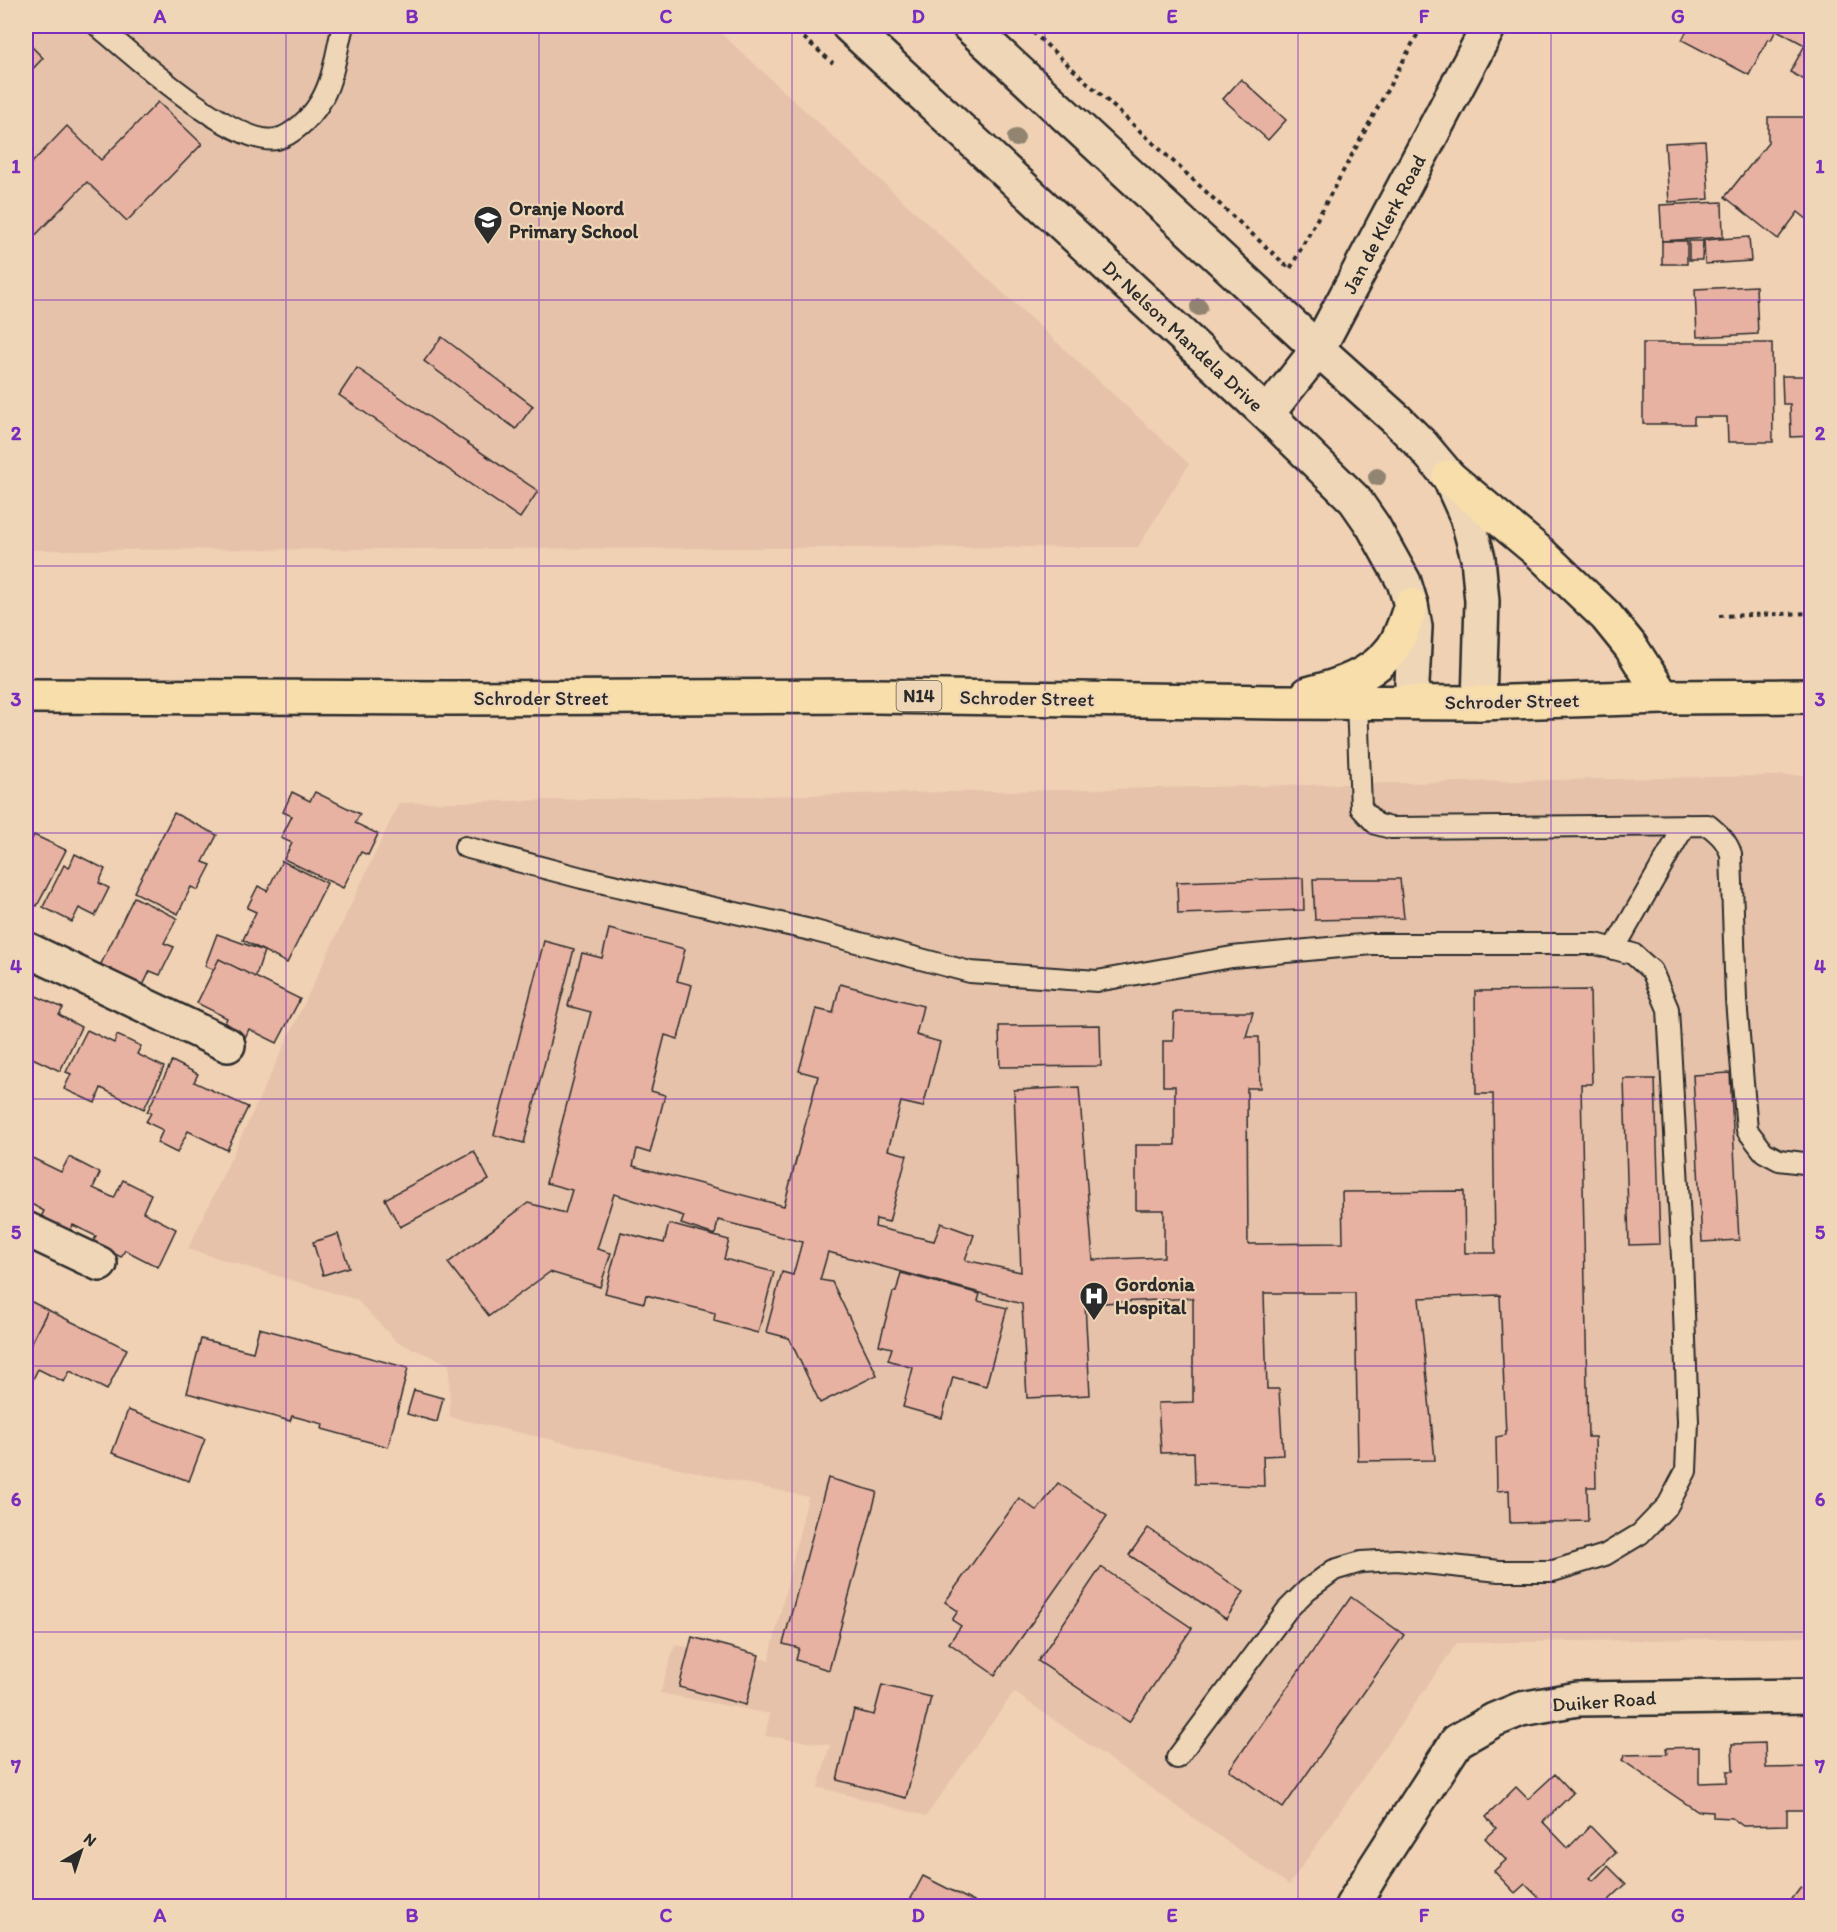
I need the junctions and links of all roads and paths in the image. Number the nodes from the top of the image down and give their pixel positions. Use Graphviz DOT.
graph roads {
  1 [pos="98,26"];
  2 [pos="343,26"];
  3 [pos="849,26"];
  4 [pos="969,26"];
  5 [pos="1026,26"];
  6 [pos="1422,26"];
  7 [pos="1489,26"];
  8 [pos="1318,349"];
  9 [pos="1267,414"];
  10 [pos="1449,477"];
  11 [pos="1411,604"];
  12 [pos="1812,613"];
  13 [pos="1719,616"];
  14 [pos="26,696"];
  15 [pos="1812,696"];
  16 [pos="1664,697"];
  17 [pos="1277,702"];
  18 [pos="1357,702"];
  19 [pos="1411,702"];
  20 [pos="1479,703"];
  21 [pos="1684,825"];
  22 [pos="465,847"];
  23 [pos="26,949"];
  24 [pos="1614,949"];
  25 [pos="228,1045"];
  26 [pos="1812,1164"];
  27 [pos="26,1229"];
  28 [pos="100,1264"];
  29 [pos="1812,1696"];
  30 [pos="1177,1758"];
  31 [pos="1352,1906"];
  1 -- 2 [label="lane"];
  3 -- 9 [label="street, Dr Nelson Mandela Drive"];
  4 -- 8 [label="street"];
  5 -- 6 [label="path"];
  7 -- 8 [label="street, Jan de Klerk Road"];
  8 -- 9 [label="street, Jan de Klerk Road"];
  8 -- 10 [label="street"];
  9 -- 11 [label="street, Dr Nelson Mandela Drive"];
  10 -- 16 [label="highway"];
  10 -- 20 [label="street"];
  11 -- 17 [label="highway"];
  11 -- 19 [label="street, Dr Nelson Mandela Drive"];
  12 -- 13 [label="path"];
  14 -- 17 [label="highway, Schroder Street / N14"];
  15 -- 16 [label="highway, Schroder Street / N14"];
  16 -- 20 [label="highway, Schroder Street / N14"];
  17 -- 18 [label="highway, Schroder Street / N14"];
  18 -- 19 [label="highway, Schroder Street / N14"];
  18 -- 21 [label="lane"];
  19 -- 20 [label="highway, Schroder Street / N14"];
  21 -- 24 [label="lane"];
  21 -- 26 [label="lane"];
  22 -- 24 [label="lane"];
  23 -- 25 [label="street"];
  24 -- 30 [label="lane"];
  27 -- 28 [label="street"];
  29 -- 31 [label="street, Duiker Road"];
}
